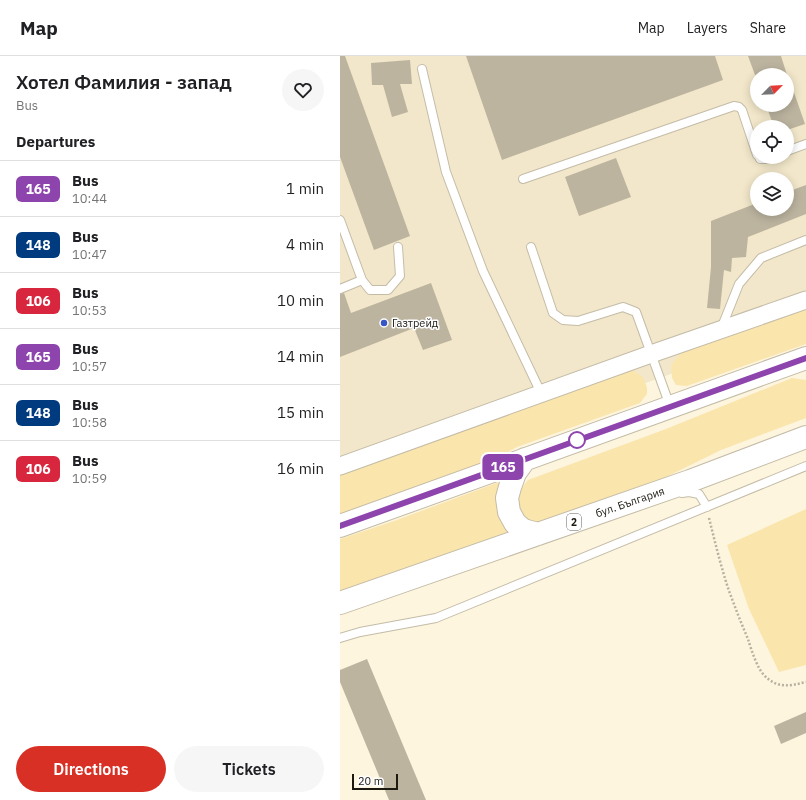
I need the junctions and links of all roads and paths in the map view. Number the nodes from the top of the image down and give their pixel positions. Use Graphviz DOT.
graph roads {
  1 [pos="422,69"];
  2 [pos="750,133"];
  3 [pos="806,144"];
  4 [pos="794,149"];
  5 [pos="523,179"];
  6 [pos="340,220"];
  7 [pos="806,240"];
  8 [pos="398,247"];
  9 [pos="531,247"];
  10 [pos="362,280"];
  11 [pos="340,289"];
  12 [pos="806,300"];
  13 [pos="720,330"];
  14 [pos="651,354"];
  15 [pos="801,362"];
  16 [pos="541,393"];
  17 [pos="671,407"];
  18 [pos="806,437"];
  19 [pos="525,459"];
  20 [pos="342,464"];
  21 [pos="806,466"];
  22 [pos="649,496"];
  23 [pos="706,507"];
  24 [pos="340,526"];
  25 [pos="538,534"];
  26 [pos="340,603"];
  27 [pos="340,638"];
  28 [pos="806,682"];
  1 -- 16 [label="lane"];
  2 -- 5 [label="lane"];
  3 -- 4 [label="lane"];
  6 -- 10 [label="lane"];
  7 -- 13 [label="lane"];
  8 -- 10 [label="lane"];
  9 -- 14 [label="lane"];
  10 -- 11 [label="lane"];
  12 -- 13 [label="street"];
  13 -- 14 [label="street"];
  14 -- 16 [label="street"];
  14 -- 17 [label="lane"];
  15 -- 17 [label="highway"];
  16 -- 20 [label="street"];
  17 -- 19 [label="highway"];
  18 -- 22 [label="highway, бул. България / 2"];
  19 -- 24 [label="highway"];
  19 -- 25 [label="highway"];
  21 -- 23 [label="lane"];
  22 -- 23 [label="lane"];
  22 -- 25 [label="highway, бул. България / 2"];
  23 -- 27 [label="lane"];
  23 -- 28 [label="path"];
  25 -- 26 [label="highway, бул. България / 2"];
}
